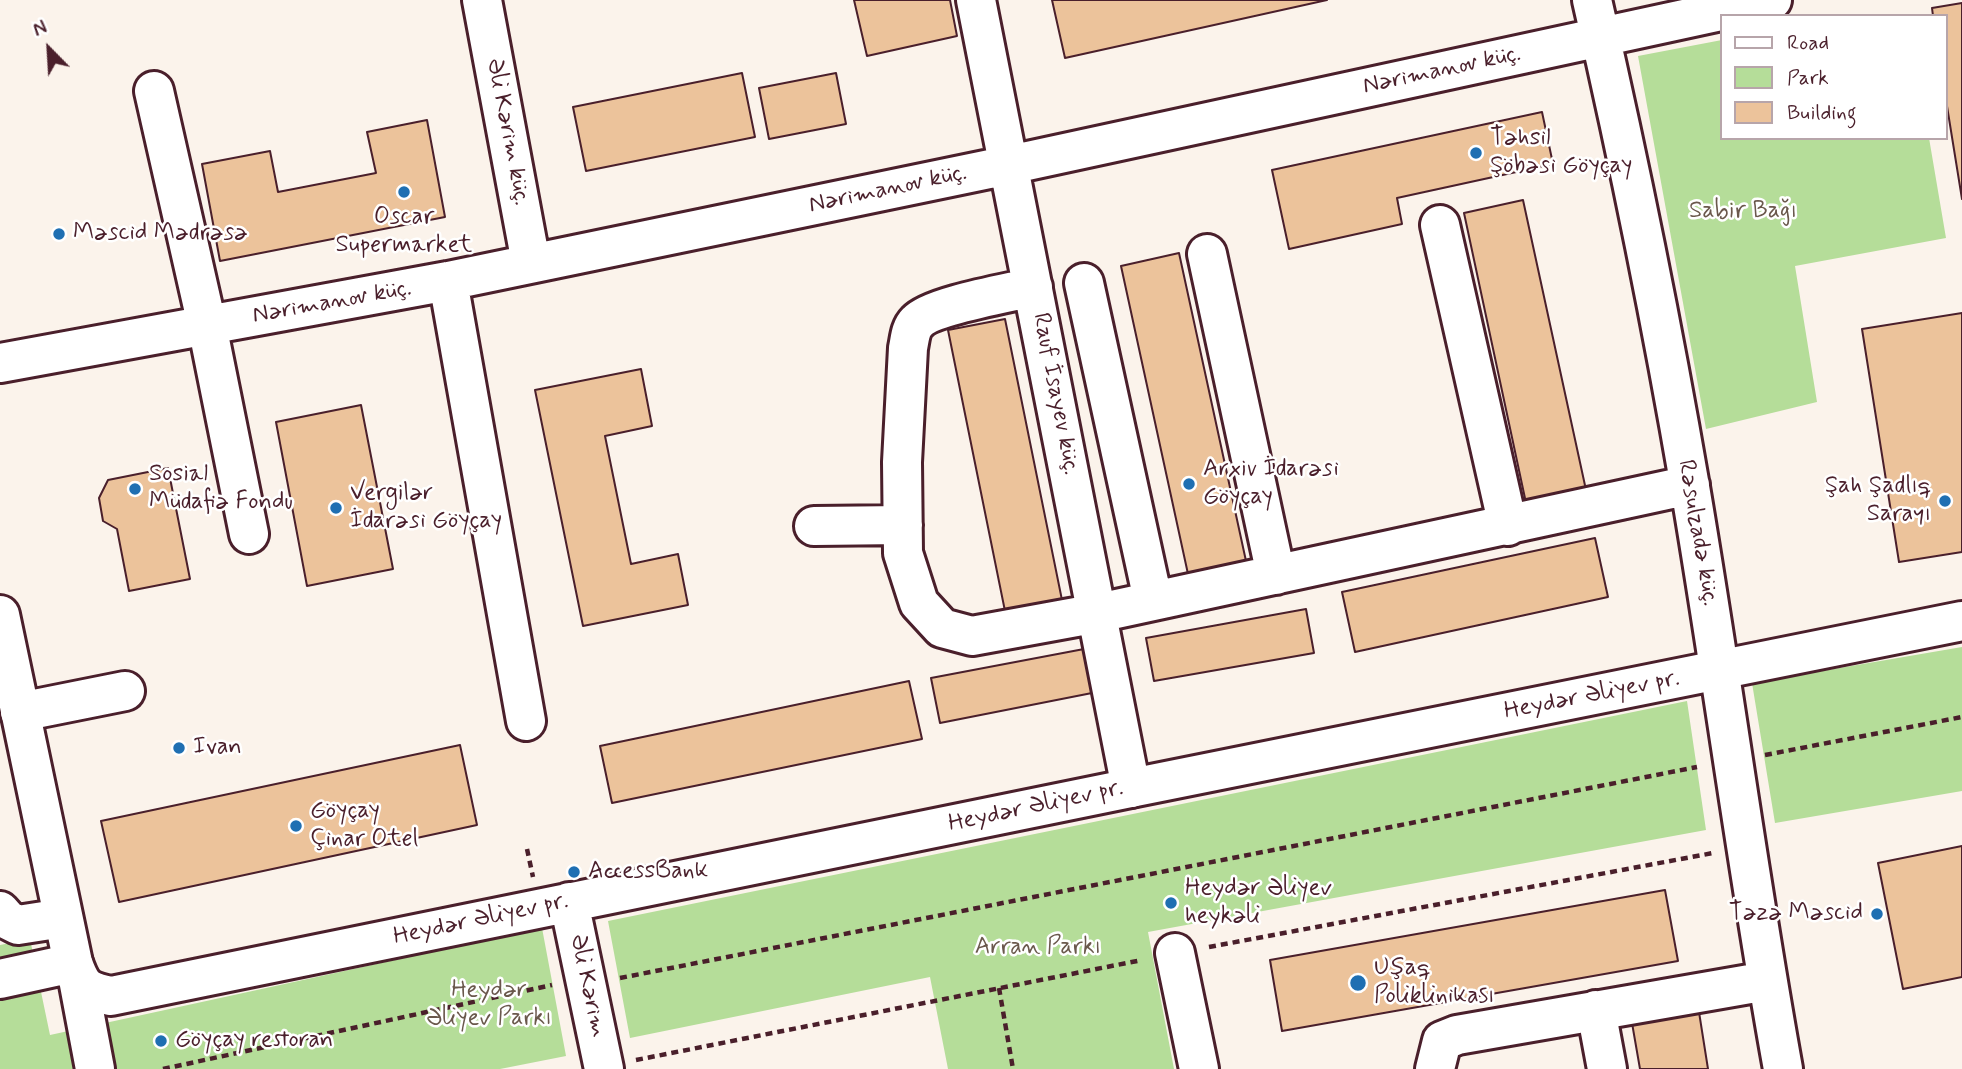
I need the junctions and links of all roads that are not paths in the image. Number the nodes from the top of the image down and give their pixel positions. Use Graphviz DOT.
graph roads {
  1 [pos="482,0"];
  2 [pos="976,0"];
  3 [pos="1772,0"];
  4 [pos="1596,18"];
  5 [pos="154,91"];
  6 [pos="1009,165"];
  7 [pos="1440,225"];
  8 [pos="1207,254"];
  9 [pos="531,263"];
  10 [pos="448,281"];
  11 [pos="1084,283"];
  12 [pos="1033,287"];
  13 [pos="207,326"];
  14 [pos="0,363"];
  15 [pos="1690,485"];
  16 [pos="903,525"];
  17 [pos="814,526"];
  18 [pos="1508,526"];
  19 [pos="249,534"];
  20 [pos="1276,575"];
  21 [pos="1153,600"];
  22 [pos="1098,613"];
  23 [pos="0,615"];
  24 [pos="1962,621"];
  25 [pos="1720,671"];
  26 [pos="125,691"];
  27 [pos="20,712"];
  28 [pos="526,721"];
  29 [pos="1131,788"];
  30 [pos="569,902"];
  31 [pos="0,911"];
  32 [pos="63,918"];
  33 [pos="1175,953"];
  34 [pos="76,971"];
  35 [pos="0,979"];
  36 [pos="1768,981"];
  37 [pos="1597,1010"];
  38 [pos="600,1068"];
  39 [pos="95,1069"];
  40 [pos="1199,1069"];
  41 [pos="1435,1069"];
  42 [pos="1606,1069"];
  43 [pos="1783,1069"];
  1 -- 9 [label="street, Əli Kərim küç."];
  2 -- 6 [label="street, Rauf İsayev küç."];
  3 -- 4 [label="street, Nərimanov küç."];
  4 -- 6 [label="street, Nərimanov küç."];
  4 -- 15 [label="street, Rəsulzadə küç."];
  5 -- 13 [label="street"];
  6 -- 9 [label="street, Nərimanov küç."];
  6 -- 12 [label="street, Rauf İsayev küç."];
  7 -- 18 [label="street"];
  8 -- 20 [label="street"];
  9 -- 10 [label="street, Nərimanov küç."];
  10 -- 13 [label="street, Nərimanov küç."];
  10 -- 28 [label="street"];
  11 -- 21 [label="street"];
  12 -- 16 [label="street"];
  12 -- 22 [label="street, Rauf İsayev küç."];
  13 -- 14 [label="street, Nərimanov küç."];
  13 -- 19 [label="street"];
  15 -- 18 [label="street"];
  15 -- 25 [label="street, Rəsulzadə küç."];
  16 -- 17 [label="street"];
  16 -- 22 [label="street"];
  18 -- 20 [label="street"];
  20 -- 21 [label="street"];
  21 -- 22 [label="street"];
  22 -- 29 [label="street, Rauf İsayev küç."];
  23 -- 27 [label="street"];
  24 -- 25 [label="street, Heydər Əliyev pr."];
  25 -- 29 [label="street, Heydər Əliyev pr."];
  25 -- 36 [label="street, Rəsulzadə küç."];
  26 -- 27 [label="street"];
  27 -- 32 [label="street"];
  29 -- 30 [label="street, Heydər Əliyev pr."];
  30 -- 34 [label="street, Heydər Əliyev pr."];
  30 -- 38 [label="street, Əli Kərim"];
  31 -- 32 [label="street"];
  32 -- 34 [label="street"];
  33 -- 40 [label="street"];
  34 -- 35 [label="street"];
  34 -- 39 [label="street"];
  36 -- 37 [label="street"];
  36 -- 43 [label="street, Rəsulzadə küç."];
  37 -- 41 [label="street"];
  37 -- 42 [label="street"];
}
